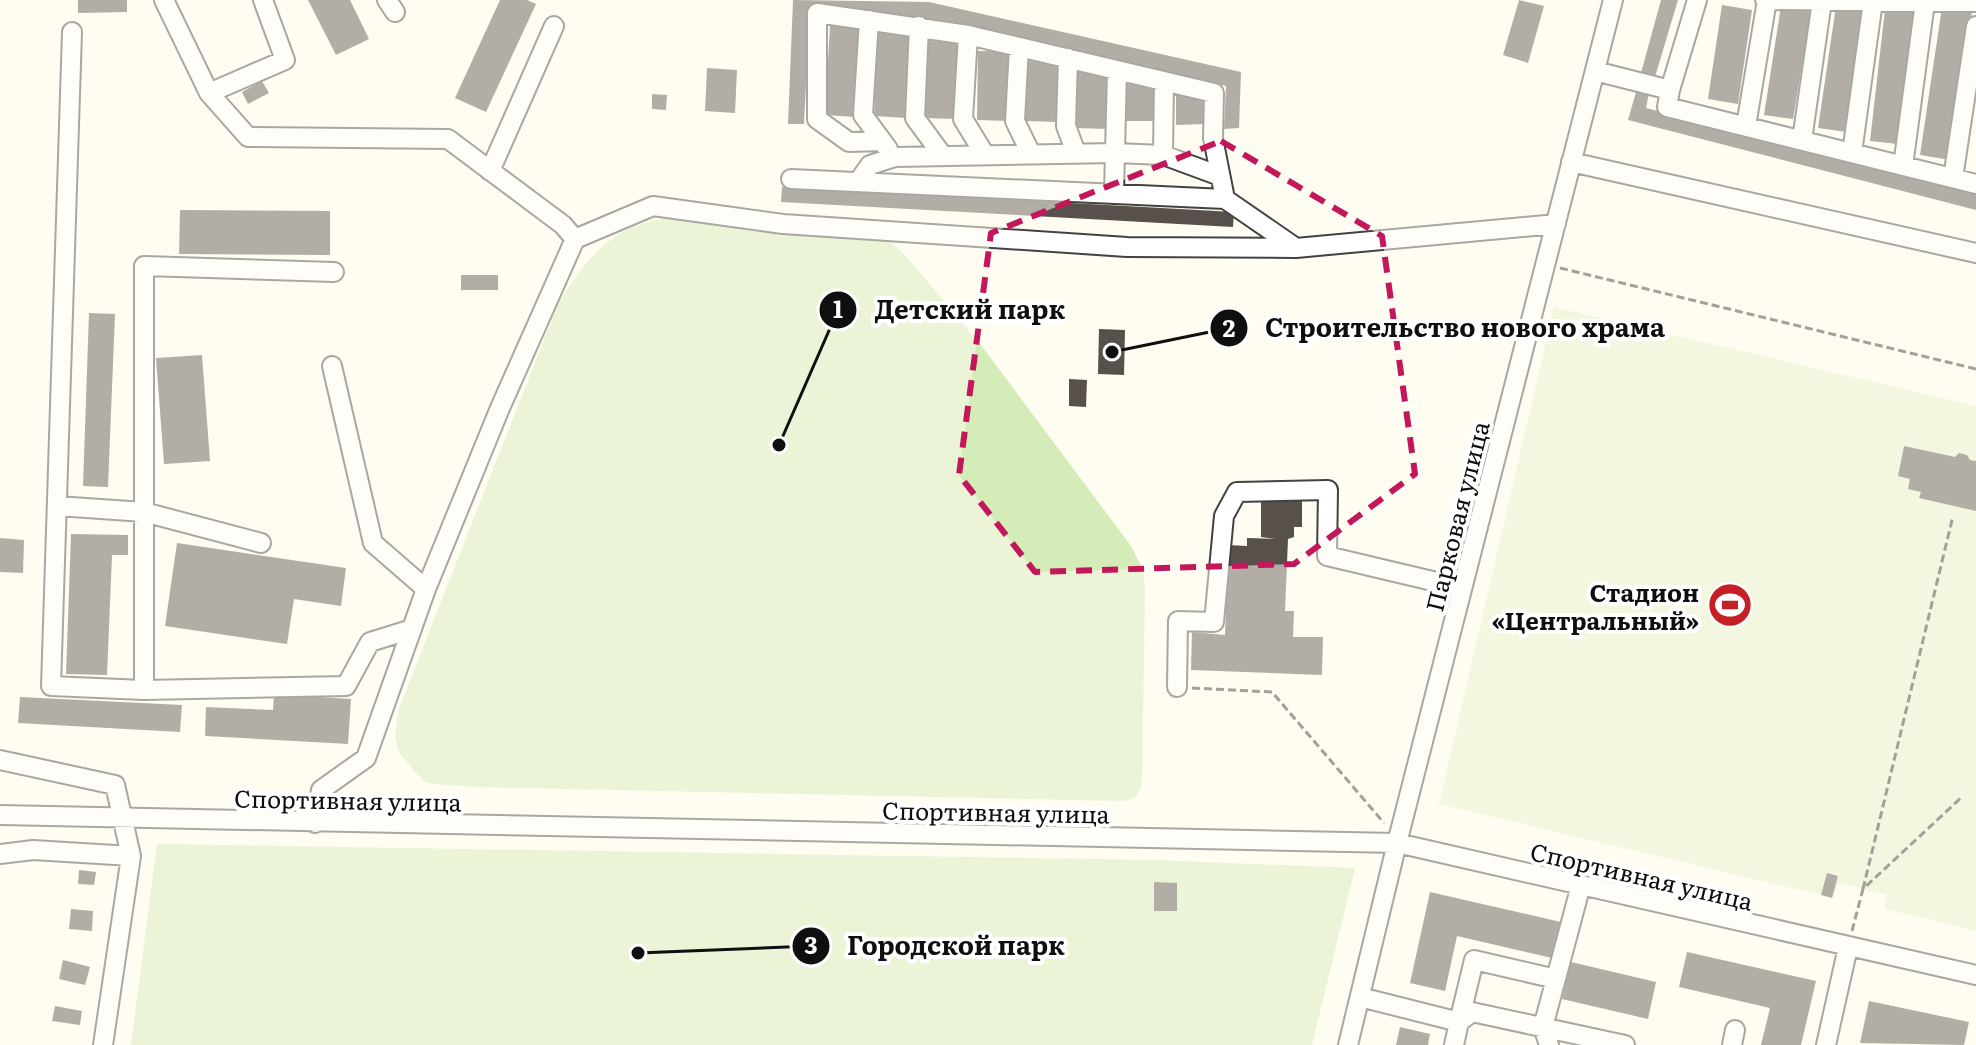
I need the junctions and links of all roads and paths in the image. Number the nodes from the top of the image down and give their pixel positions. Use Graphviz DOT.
graph roads {
  1 [pos="164,0"];
  2 [pos="263,0"];
  3 [pos="1613,0"];
  4 [pos="1697,0"];
  5 [pos="1766,0"];
  6 [pos="1822,1"];
  7 [pos="1873,1"];
  8 [pos="1925,2"];
  9 [pos="1976,2"];
  10 [pos="869,20"];
  11 [pos="554,26"];
  12 [pos="919,26"];
  13 [pos="1976,26"];
  14 [pos="72,32"];
  15 [pos="968,35"];
  16 [pos="1019,47"];
  17 [pos="1068,58"];
  18 [pos="1117,70"];
  19 [pos="1595,71"];
  20 [pos="1164,81"];
  21 [pos="1670,90"];
  22 [pos="209,93"];
  23 [pos="1746,126"];
  24 [pos="1802,140"];
  25 [pos="882,141"];
  26 [pos="1076,153"];
  27 [pos="1115,153"];
  28 [pos="1852,153"];
  29 [pos="1031,154"];
  30 [pos="985,155"];
  31 [pos="1163,155"];
  32 [pos="943,156"];
  33 [pos="895,157"];
  34 [pos="1571,162"];
  35 [pos="1903,166"];
  36 [pos="490,171"];
  37 [pos="1220,176"];
  38 [pos="1953,178"];
  39 [pos="791,179"];
  40 [pos="858,182"];
  41 [pos="1976,184"];
  42 [pos="1114,194"];
  43 [pos="1225,199"];
  44 [pos="1556,224"];
  45 [pos="575,239"];
  46 [pos="1296,248"];
  47 [pos="1976,253"];
  48 [pos="1544,264"];
  49 [pos="334,272"];
  50 [pos="332,366"];
  51 [pos="1976,369"];
  52 [pos="57,506"];
  53 [pos="144,512"];
  54 [pos="1953,516"];
  55 [pos="261,543"];
  56 [pos="1462,588"];
  57 [pos="426,589"];
  58 [pos="412,629"];
  59 [pos="1177,687"];
  60 [pos="144,690"];
  61 [pos="0,760"];
  62 [pos="1963,796"];
  63 [pos="0,815"];
  64 [pos="122,817"];
  65 [pos="315,823"];
  66 [pos="1397,843"];
  67 [pos="0,854"];
  68 [pos="131,856"];
  69 [pos="1581,885"];
  70 [pos="1863,889"];
  71 [pos="1848,947"];
  72 [pos="1976,975"];
  73 [pos="1556,979"];
  74 [pos="1360,997"];
  75 [pos="1459,1022"];
  76 [pos="1543,1027"];
  77 [pos="103,1045"];
  78 [pos="1348,1045"];
  79 [pos="1454,1045"];
  80 [pos="1549,1045"];
  81 [pos="1625,1045"];
  82 [pos="1826,1045"];
  1 -- 22 [label="street"];
  2 -- 22 [label="street"];
  3 -- 19 [label="street, Парковая улица"];
  4 -- 21 [label="street"];
  5 -- 6 [label="street"];
  5 -- 23 [label="street"];
  6 -- 7 [label="street"];
  6 -- 24 [label="street"];
  7 -- 8 [label="street"];
  7 -- 28 [label="street"];
  8 -- 9 [label="street"];
  8 -- 35 [label="street"];
  10 -- 12 [label="street"];
  10 -- 25 [label="street"];
  10 -- 25 [label="street"];
  11 -- 36 [label="street"];
  12 -- 15 [label="street"];
  12 -- 32 [label="street"];
  13 -- 38 [label="street"];
  14 -- 52 [label="street"];
  15 -- 16 [label="street"];
  15 -- 30 [label="street"];
  16 -- 17 [label="street"];
  16 -- 29 [label="street"];
  17 -- 18 [label="street"];
  17 -- 26 [label="street"];
  18 -- 20 [label="street"];
  18 -- 27 [label="street"];
  19 -- 21 [label="street"];
  19 -- 34 [label="street, Парковая улица"];
  20 -- 31 [label="street"];
  20 -- 37 [label="street"];
  21 -- 23 [label="street"];
  22 -- 36 [label="street"];
  23 -- 24 [label="street"];
  24 -- 28 [label="street"];
  25 -- 33 [label="street"];
  26 -- 27 [label="street"];
  26 -- 29 [label="street"];
  27 -- 31 [label="street"];
  27 -- 42 [label="street"];
  28 -- 35 [label="street"];
  29 -- 30 [label="street"];
  30 -- 32 [label="street"];
  31 -- 37 [label="street"];
  32 -- 33 [label="street"];
  33 -- 40 [label="street"];
  34 -- 44 [label="street, Парковая улица"];
  34 -- 47 [label="street"];
  35 -- 38 [label="street"];
  36 -- 45 [label="street"];
  37 -- 43 [label="street"];
  38 -- 41 [label="street"];
  39 -- 40 [label="street"];
  40 -- 42 [label="street"];
  42 -- 43 [label="street"];
  43 -- 46 [label="street"];
  44 -- 46 [label="street"];
  44 -- 48 [label="street, Парковая улица"];
  45 -- 46 [label="street"];
  45 -- 57 [label="street"];
  48 -- 51 [label="path"];
  48 -- 56 [label="street, Парковая улица"];
  49 -- 53 [label="street"];
  50 -- 57 [label="street"];
  52 -- 53 [label="street"];
  52 -- 60 [label="street"];
  53 -- 55 [label="street"];
  53 -- 60 [label="street"];
  54 -- 70 [label="path"];
  56 -- 59 [label="street"];
  56 -- 66 [label="street, Парковая улица"];
  57 -- 58 [label="street"];
  58 -- 60 [label="street"];
  58 -- 65 [label="street"];
  59 -- 66 [label="path"];
  61 -- 64 [label="street"];
  62 -- 70 [label="path"];
  63 -- 64 [label="street, Спортивная улица"];
  64 -- 65 [label="street, Спортивная улица"];
  64 -- 68 [label="street"];
  65 -- 66 [label="street, Спортивная улица"];
  66 -- 69 [label="street, Спортивная улица"];
  66 -- 74 [label="street, Парковая улица"];
  67 -- 68 [label="street"];
  68 -- 77 [label="street"];
  69 -- 71 [label="street, Спортивная улица"];
  69 -- 73 [label="street"];
  70 -- 71 [label="path"];
  71 -- 72 [label="street, Спортивная улица"];
  71 -- 82 [label="street"];
  73 -- 75 [label="street"];
  73 -- 76 [label="street"];
  74 -- 75 [label="street"];
  74 -- 78 [label="street, Парковая улица"];
  75 -- 76 [label="street"];
  75 -- 79 [label="street"];
  76 -- 80 [label="street"];
  76 -- 81 [label="street"];
}
